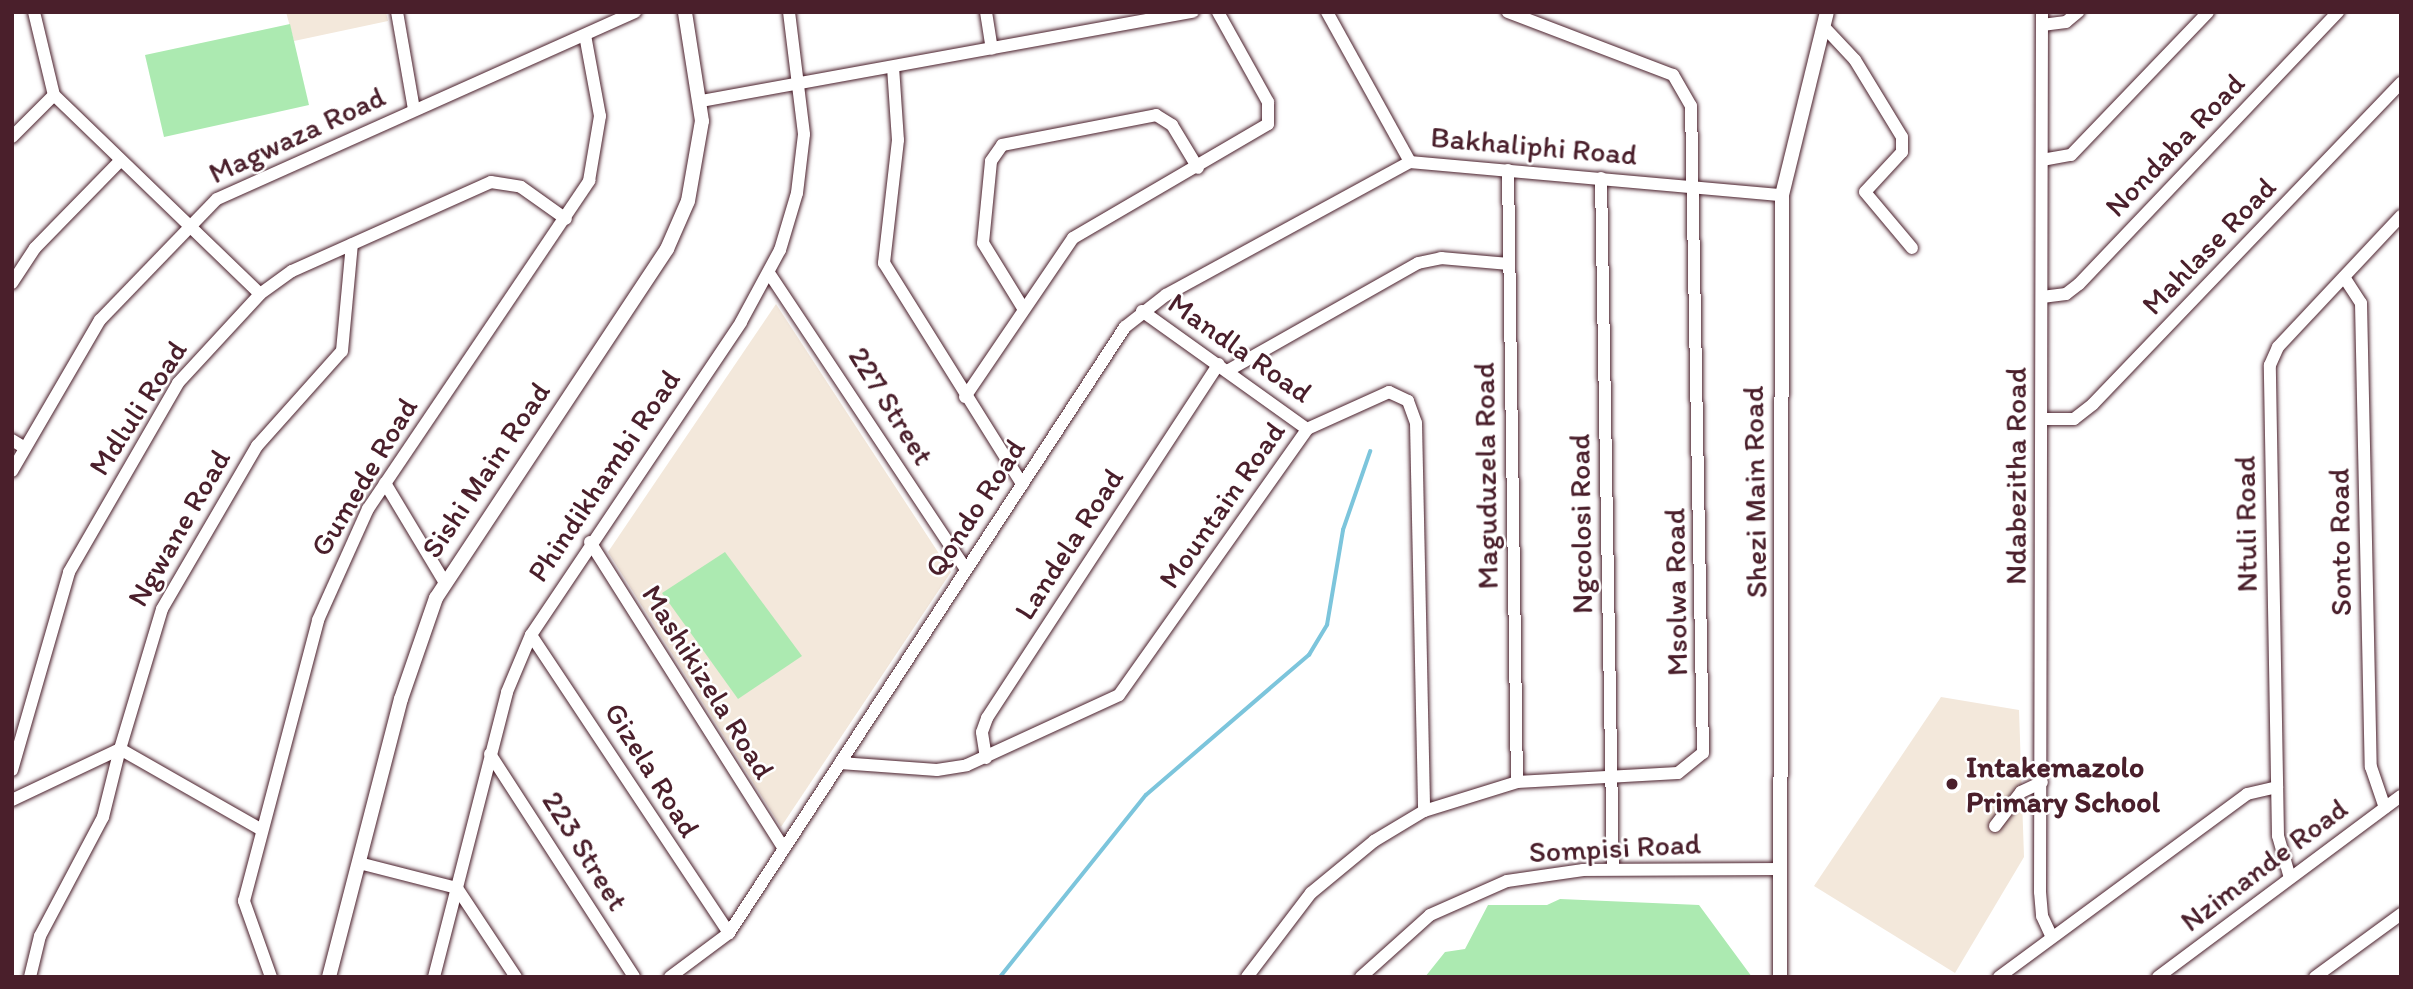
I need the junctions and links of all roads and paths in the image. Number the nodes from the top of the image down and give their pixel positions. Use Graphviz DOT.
graph roads {
  1 [pos="34,12"];
  2 [pos="397,12"];
  3 [pos="635,12"];
  4 [pos="685,12"];
  5 [pos="789,12"];
  6 [pos="986,12"];
  7 [pos="1193,12"];
  8 [pos="1219,12"];
  9 [pos="1327,12"];
  10 [pos="1508,12"];
  11 [pos="1827,12"];
  12 [pos="2078,12"];
  13 [pos="2208,12"];
  14 [pos="2338,12"];
  15 [pos="2042,19"];
  16 [pos="1826,29"];
  17 [pos="585,35"];
  18 [pos="992,49"];
  19 [pos="892,66"];
  20 [pos="801,83"];
  21 [pos="2401,83"];
  22 [pos="54,95"];
  23 [pos="701,101"];
  24 [pos="414,109"];
  25 [pos="12,136"];
  26 [pos="2042,160"];
  27 [pos="121,161"];
  28 [pos="1410,162"];
  29 [pos="1198,168"];
  30 [pos="1508,170"];
  31 [pos="1601,178"];
  32 [pos="1695,186"];
  33 [pos="1782,195"];
  34 [pos="2401,216"];
  35 [pos="566,219"];
  36 [pos="187,227"];
  37 [pos="352,244"];
  38 [pos="1912,248"];
  39 [pos="1509,264"];
  40 [pos="769,273"];
  41 [pos="2344,277"];
  42 [pos="12,283"];
  43 [pos="260,294"];
  44 [pos="2042,297"];
  45 [pos="1023,308"];
  46 [pos="1142,311"];
  47 [pos="1224,367"];
  48 [pos="965,397"];
  49 [pos="2043,419"];
  50 [pos="1307,429"];
  51 [pos="12,440"];
  52 [pos="25,448"];
  53 [pos="12,471"];
  54 [pos="385,483"];
  55 [pos="1022,484"];
  56 [pos="590,542"];
  57 [pos="966,570"];
  58 [pos="444,581"];
  59 [pos="531,635"];
  60 [pos="18,720"];
  61 [pos="120,749"];
  62 [pos="490,754"];
  63 [pos="986,758"];
  64 [pos="840,764"];
  65 [pos="12,770"];
  66 [pos="1611,775"];
  67 [pos="1517,782"];
  68 [pos="2042,782"];
  69 [pos="2277,787"];
  70 [pos="2401,796"];
  71 [pos="12,800"];
  72 [pos="2385,808"];
  73 [pos="1424,811"];
  74 [pos="1995,826"];
  75 [pos="262,830"];
  76 [pos="784,849"];
  77 [pos="359,863"];
  78 [pos="1613,869"];
  79 [pos="1777,869"];
  80 [pos="2290,878"];
  81 [pos="457,888"];
  82 [pos="2401,914"];
  83 [pos="729,933"];
  84 [pos="2052,937"];
  85 [pos="30,977"];
  86 [pos="271,977"];
  87 [pos="329,977"];
  88 [pos="434,977"];
  89 [pos="516,977"];
  90 [pos="634,977"];
  91 [pos="670,977"];
  92 [pos="1247,977"];
  93 [pos="1361,977"];
  94 [pos="1780,977"];
  95 [pos="1999,977"];
  96 [pos="2158,977"];
  97 [pos="2315,977"];
  1 -- 22 [label="street"];
  2 -- 24 [label="street"];
  3 -- 17 [label="street, Magwaza Road"];
  4 -- 23 [label="street, Sishi Main Road"];
  5 -- 20 [label="street, Phindikhambi Road"];
  6 -- 18 [label="street"];
  7 -- 18 [label="street"];
  8 -- 29 [label="street"];
  9 -- 28 [label="street, Bakhaliphi Road"];
  10 -- 32 [label="street, Msolwa Road"];
  11 -- 16 [label="street, Shezi Main Road"];
  12 -- 15 [label="street"];
  13 -- 26 [label="street"];
  14 -- 44 [label="street, Nondaba Road"];
  15 -- 26 [label="street, Ndabezitha Road"];
  16 -- 33 [label="street, Shezi Main Road"];
  16 -- 38 [label="street"];
  17 -- 24 [label="street, Magwaza Road"];
  17 -- 35 [label="street, Gumede Road"];
  18 -- 19 [label="street"];
  19 -- 20 [label="street"];
  19 -- 48 [label="street"];
  20 -- 23 [label="street"];
  20 -- 40 [label="street, Phindikhambi Road"];
  21 -- 49 [label="street, Mahlase Road"];
  22 -- 25 [label="street"];
  22 -- 27 [label="street"];
  23 -- 58 [label="street, Sishi Main Road"];
  24 -- 36 [label="street, Magwaza Road"];
  26 -- 44 [label="street, Ndabezitha Road"];
  27 -- 36 [label="street"];
  27 -- 42 [label="street"];
  28 -- 30 [label="street, Bakhaliphi Road"];
  28 -- 46 [label="street, Qondo Road"];
  29 -- 45 [label="street"];
  29 -- 45 [label="street"];
  30 -- 31 [label="street, Bakhaliphi Road"];
  30 -- 39 [label="street, Maguduzela Road"];
  31 -- 32 [label="street, Bakhaliphi Road"];
  31 -- 66 [label="street, Ngcolosi Road"];
  32 -- 33 [label="street, Bakhaliphi Road"];
  32 -- 66 [label="street, Msolwa Road"];
  33 -- 79 [label="street, Shezi Main Road"];
  34 -- 41 [label="street, Ntuli Road"];
  35 -- 37 [label="street, Mdluli Road"];
  35 -- 54 [label="street, Gumede Road"];
  36 -- 43 [label="street"];
  36 -- 52 [label="street, Magwaza Road"];
  37 -- 43 [label="street, Mdluli Road"];
  37 -- 61 [label="street, Ngwane Road"];
  39 -- 47 [label="street, Landela Road"];
  39 -- 67 [label="street, Maguduzela Road"];
  40 -- 56 [label="street, Phindikhambi Road"];
  40 -- 57 [label="street, 227 Street"];
  41 -- 69 [label="street, Ntuli Road"];
  41 -- 72 [label="street, Sonto Road"];
  43 -- 60 [label="street, Mdluli Road"];
  44 -- 49 [label="street, Ndabezitha Road"];
  45 -- 48 [label="street"];
  46 -- 47 [label="street, Mandla Road"];
  46 -- 55 [label="street, Qondo Road"];
  47 -- 50 [label="street, Mandla Road"];
  47 -- 63 [label="street, Landela Road"];
  48 -- 55 [label="street"];
  49 -- 68 [label="street, Ndabezitha Road"];
  50 -- 63 [label="street, Mountain Road"];
  50 -- 73 [label="street, Mountain Road"];
  51 -- 52 [label="street"];
  52 -- 53 [label="street, Magwaza Road"];
  54 -- 58 [label="street"];
  54 -- 75 [label="street, Gumede Road"];
  55 -- 57 [label="street, Qondo Road"];
  56 -- 59 [label="street, Phindikhambi Road"];
  56 -- 76 [label="street, Mashikizela Road"];
  57 -- 64 [label="street, Qondo Road"];
  58 -- 77 [label="street, Sishi Main Road"];
  59 -- 62 [label="street, Phindikhambi Road"];
  59 -- 83 [label="street, Gizela Road"];
  60 -- 65 [label="street, Mdluli Road"];
  61 -- 71 [label="street"];
  61 -- 75 [label="street"];
  61 -- 85 [label="street, Ngwane Road"];
  62 -- 81 [label="street, Phindikhambi Road"];
  62 -- 90 [label="street, 223 Street"];
  63 -- 64 [label="street, Mountain Road"];
  64 -- 76 [label="street, Qondo Road"];
  66 -- 67 [label="street, Msolwa Road"];
  66 -- 78 [label="street, Ngcolosi Road"];
  67 -- 73 [label="street, Msolwa Road"];
  68 -- 74 [label="street"];
  68 -- 84 [label="street, Ndabezitha Road"];
  69 -- 80 [label="street, Ntuli Road"];
  69 -- 84 [label="street"];
  70 -- 72 [label="street, Nzimande Road"];
  72 -- 80 [label="street, Nzimande Road"];
  73 -- 92 [label="street, Msolwa Road"];
  75 -- 86 [label="street, Gumede Road"];
  76 -- 83 [label="street, Qondo Road"];
  77 -- 81 [label="street"];
  77 -- 87 [label="street, Sishi Main Road"];
  78 -- 79 [label="street, Sompisi Road"];
  78 -- 93 [label="street, Sompisi Road"];
  79 -- 94 [label="street, Shezi Main Road"];
  80 -- 96 [label="street, Nzimande Road"];
  81 -- 88 [label="street, Phindikhambi Road"];
  81 -- 89 [label="street"];
  82 -- 97 [label="street"];
  83 -- 91 [label="street, Qondo Road"];
  84 -- 95 [label="street"];
}
